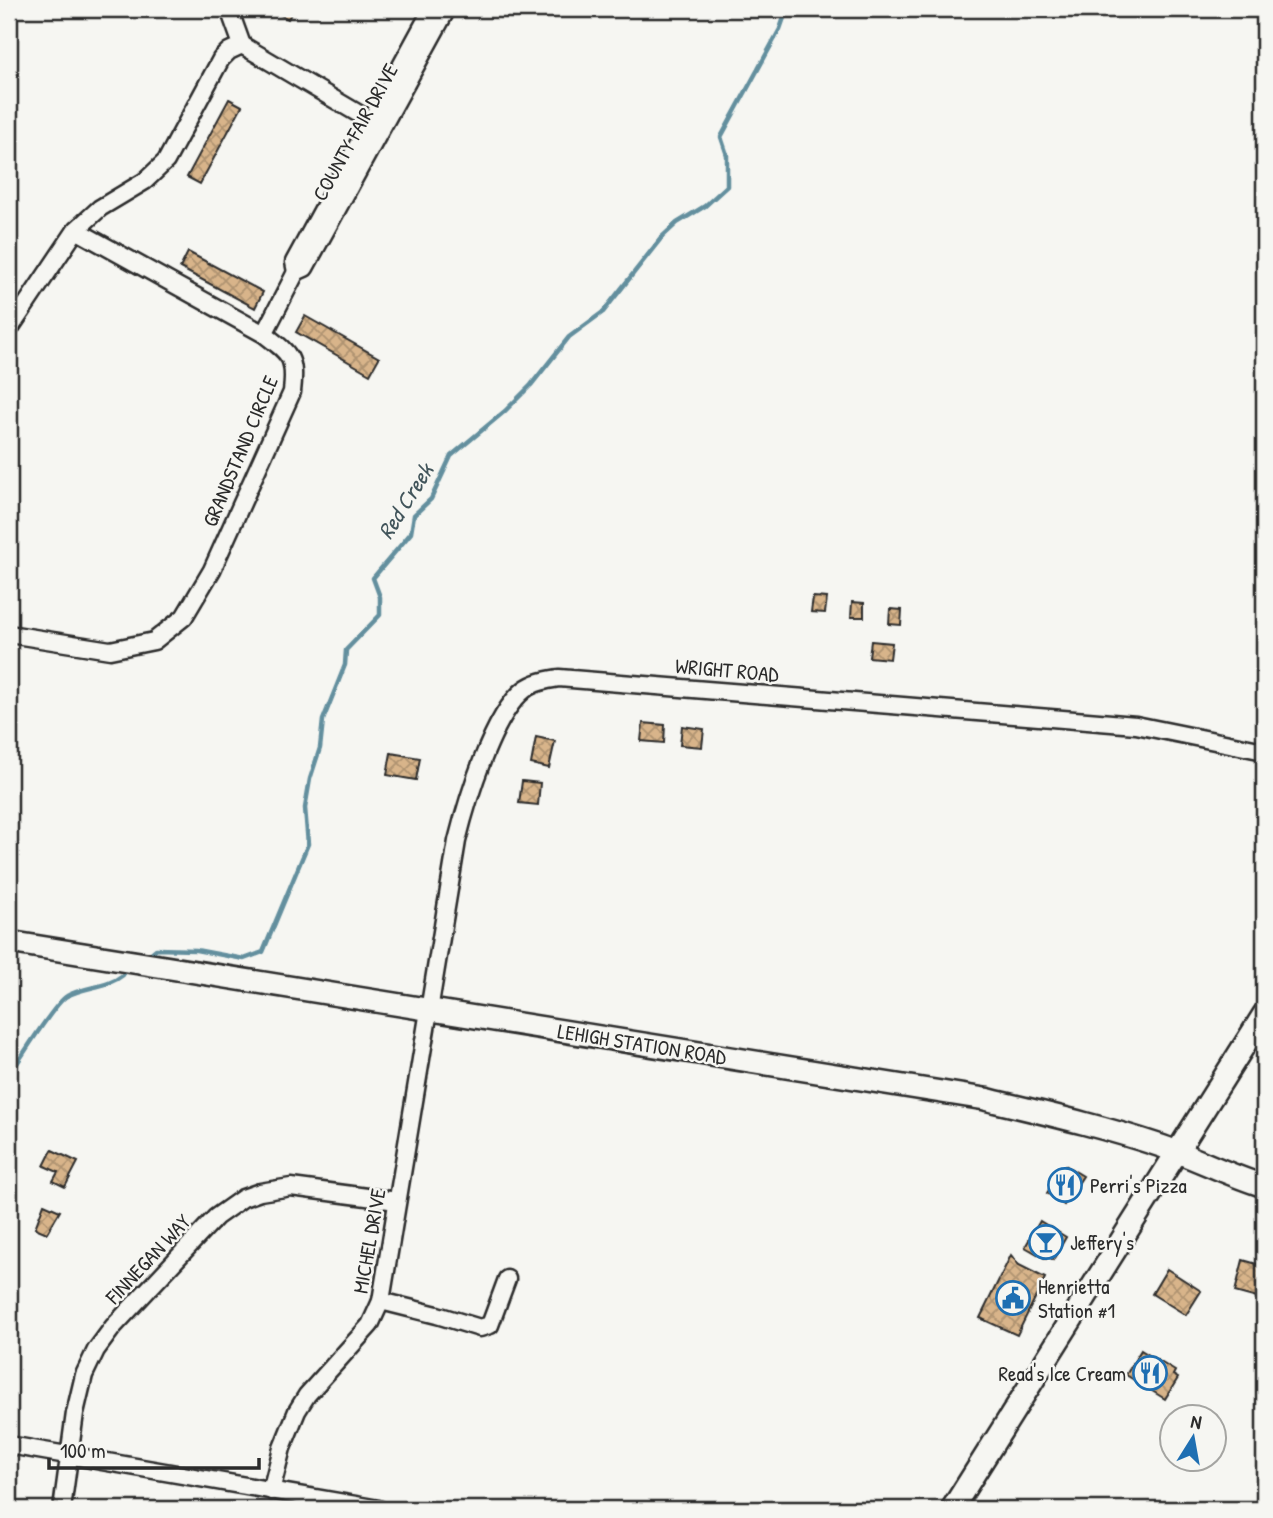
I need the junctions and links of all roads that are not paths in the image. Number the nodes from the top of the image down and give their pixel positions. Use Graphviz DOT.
graph roads {
  1 [pos="229,9"];
  2 [pos="432,9"];
  3 [pos="447,9"];
  4 [pos="242,45"];
  5 [pos="371,121"];
  6 [pos="76,230"];
  7 [pos="296,272"];
  8 [pos="9,330"];
  9 [pos="264,334"];
  10 [pos="9,634"];
  11 [pos="1264,751"];
  12 [pos="9,942"];
  13 [pos="429,1010"];
  14 [pos="1264,1014"];
  15 [pos="1177,1152"];
  16 [pos="1264,1186"];
  17 [pos="397,1201"];
  18 [pos="507,1279"];
  19 [pos="381,1301"];
  20 [pos="9,1445"];
  21 [pos="70,1455"];
  22 [pos="271,1491"];
  23 [pos="62,1509"];
  24 [pos="379,1509"];
  25 [pos="953,1509"];
  1 -- 4 [label="street"];
  2 -- 5 [label="street, COUNTY FAIR DRIVE"];
  3 -- 7 [label="street, COUNTY FAIR DRIVE"];
  4 -- 5 [label="street"];
  4 -- 6 [label="street"];
  5 -- 7 [label="street, COUNTY FAIR DRIVE"];
  6 -- 8 [label="street"];
  6 -- 9 [label="street, GRANDSTAND CIRCLE"];
  7 -- 9 [label="street, COUNTY FAIR DRIVE"];
  9 -- 10 [label="street, GRANDSTAND CIRCLE"];
  11 -- 13 [label="street, WRIGHT ROAD"];
  12 -- 13 [label="main road, LEHIGH STATION ROAD"];
  13 -- 15 [label="main road, LEHIGH STATION ROAD"];
  13 -- 17 [label="street, MICHEL DRIVE"];
  14 -- 15 [label="main road"];
  15 -- 16 [label="main road, LEHIGH STATION ROAD"];
  15 -- 25 [label="main road"];
  17 -- 19 [label="street, MICHEL DRIVE"];
  17 -- 21 [label="street, FINNEGAN WAY"];
  18 -- 19 [label="street"];
  19 -- 22 [label="street, MICHEL DRIVE"];
  20 -- 21 [label="street"];
  21 -- 22 [label="street"];
  21 -- 23 [label="street, FINNEGAN WAY"];
  22 -- 24 [label="street"];
}
